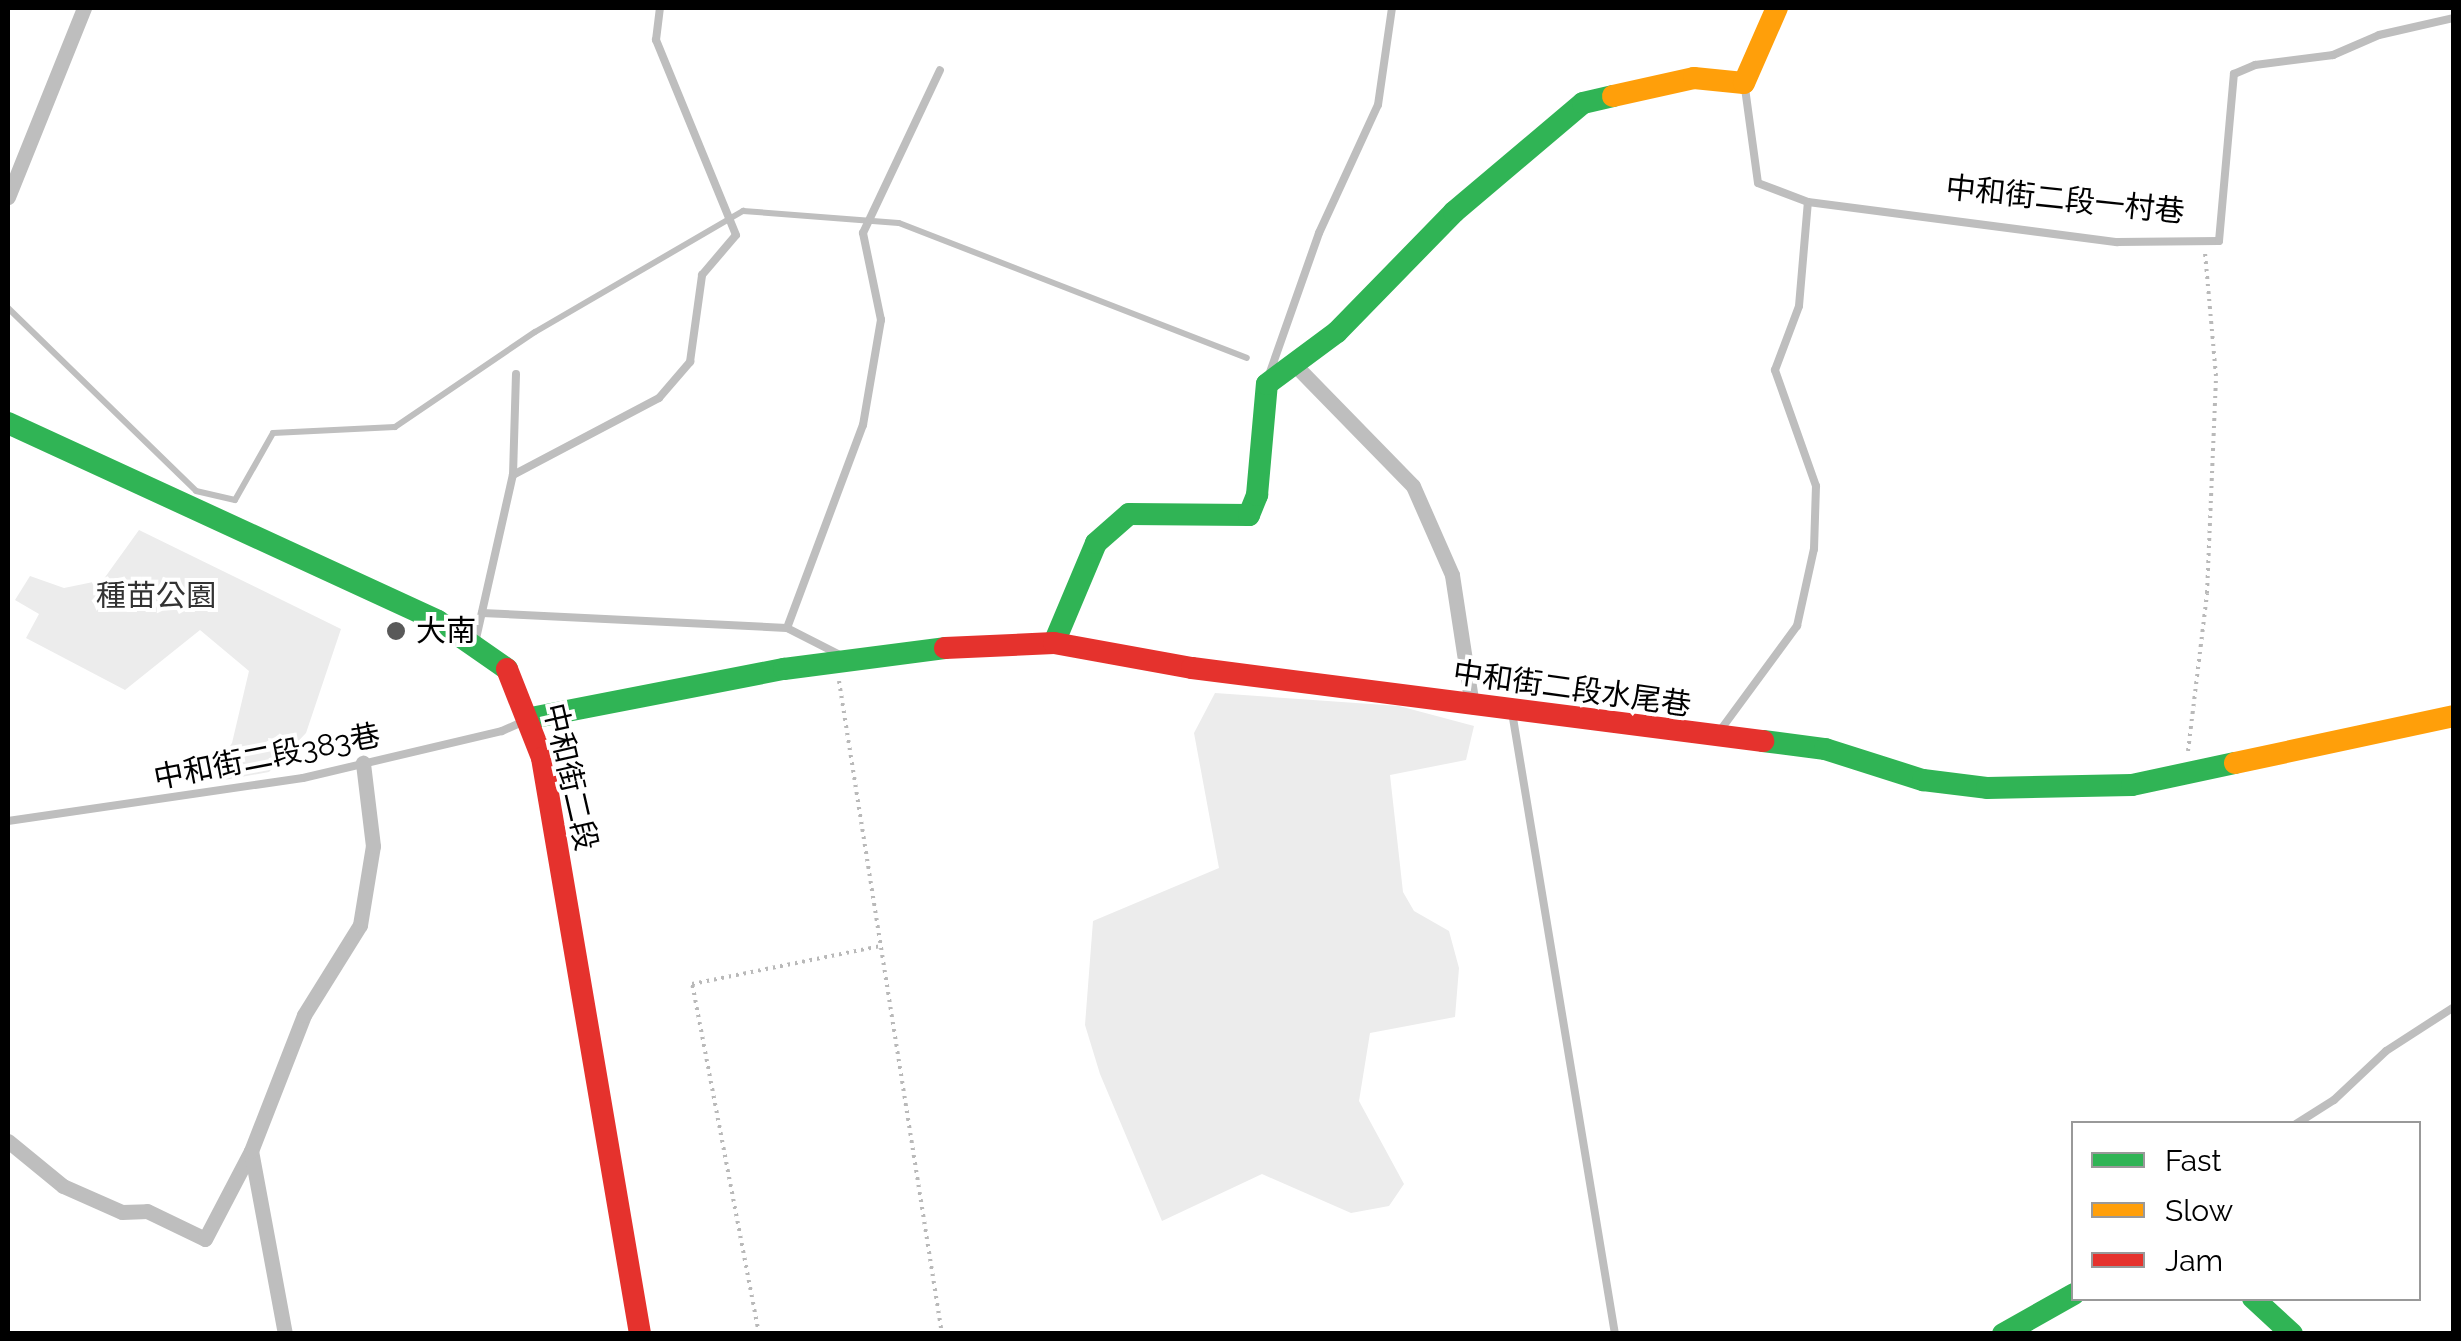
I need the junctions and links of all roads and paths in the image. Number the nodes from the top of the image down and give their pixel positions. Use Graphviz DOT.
graph roads {
  1 [pos="84,8"];
  2 [pos="660,8"];
  3 [pos="1392,8"];
  4 [pos="1778,8"];
  5 [pos="2454,18"];
  6 [pos="940,70"];
  7 [pos="1744,83"];
  8 [pos="8,198"];
  9 [pos="1808,202"];
  10 [pos="2204,243"];
  11 [pos="1292,362"];
  12 [pos="516,374"];
  13 [pos="1267,384"];
  14 [pos="8,423"];
  15 [pos="514,475"];
  16 [pos="482,613"];
  17 [pos="787,628"];
  18 [pos="1054,642"];
  19 [pos="475,643"];
  20 [pos="843,661"];
  21 [pos="1472,706"];
  22 [pos="1512,712"];
  23 [pos="2454,716"];
  24 [pos="530,718"];
  25 [pos="1714,738"];
  26 [pos="363,763"];
  27 [pos="2185,775"];
  28 [pos="8,821"];
  29 [pos="881,946"];
  30 [pos="2454,1007"];
  31 [pos="2300,1121"];
  32 [pos="8,1142"];
  33 [pos="251,1151"];
  34 [pos="2071,1296"];
  35 [pos="2256,1301"];
  36 [pos="285,1334"];
  37 [pos="640,1334"];
  38 [pos="759,1334"];
  39 [pos="942,1334"];
  40 [pos="1615,1334"];
  41 [pos="2003,1334"];
  42 [pos="2292,1334"];
  1 -- 8 [label="street"];
  2 -- 15 [label="lane"];
  3 -- 13 [label="lane"];
  4 -- 7 [label="street"];
  5 -- 10 [label="lane, 中和街二段一村巷"];
  6 -- 17 [label="lane"];
  7 -- 9 [label="lane"];
  7 -- 11 [label="street"];
  9 -- 10 [label="lane, 中和街二段一村巷"];
  9 -- 25 [label="lane, 中和街二段水尾巷"];
  10 -- 27 [label="path"];
  11 -- 13 [label="street"];
  11 -- 21 [label="street"];
  12 -- 15 [label="lane"];
  13 -- 18 [label="street"];
  14 -- 19 [label="street, 中和街二段"];
  15 -- 16 [label="lane"];
  16 -- 17 [label="lane"];
  16 -- 19 [label="lane"];
  17 -- 20 [label="lane"];
  18 -- 20 [label="street, 中和街二段水尾巷"];
  18 -- 21 [label="street, 中和街二段水尾巷"];
  19 -- 24 [label="street, 中和街二段"];
  20 -- 24 [label="street, 中和街二段水尾巷"];
  20 -- 29 [label="path"];
  21 -- 22 [label="street, 中和街二段水尾巷"];
  22 -- 25 [label="street, 中和街二段水尾巷"];
  22 -- 40 [label="lane"];
  23 -- 27 [label="street"];
  24 -- 26 [label="lane, 中和街二段383巷"];
  24 -- 37 [label="street, 中和街二段"];
  25 -- 27 [label="street"];
  26 -- 28 [label="lane, 中和街二段383巷"];
  26 -- 33 [label="street"];
  29 -- 38 [label="path"];
  29 -- 39 [label="path"];
  30 -- 31 [label="lane"];
  32 -- 33 [label="street"];
  33 -- 36 [label="street"];
  34 -- 41 [label="street"];
  35 -- 42 [label="street"];
}
